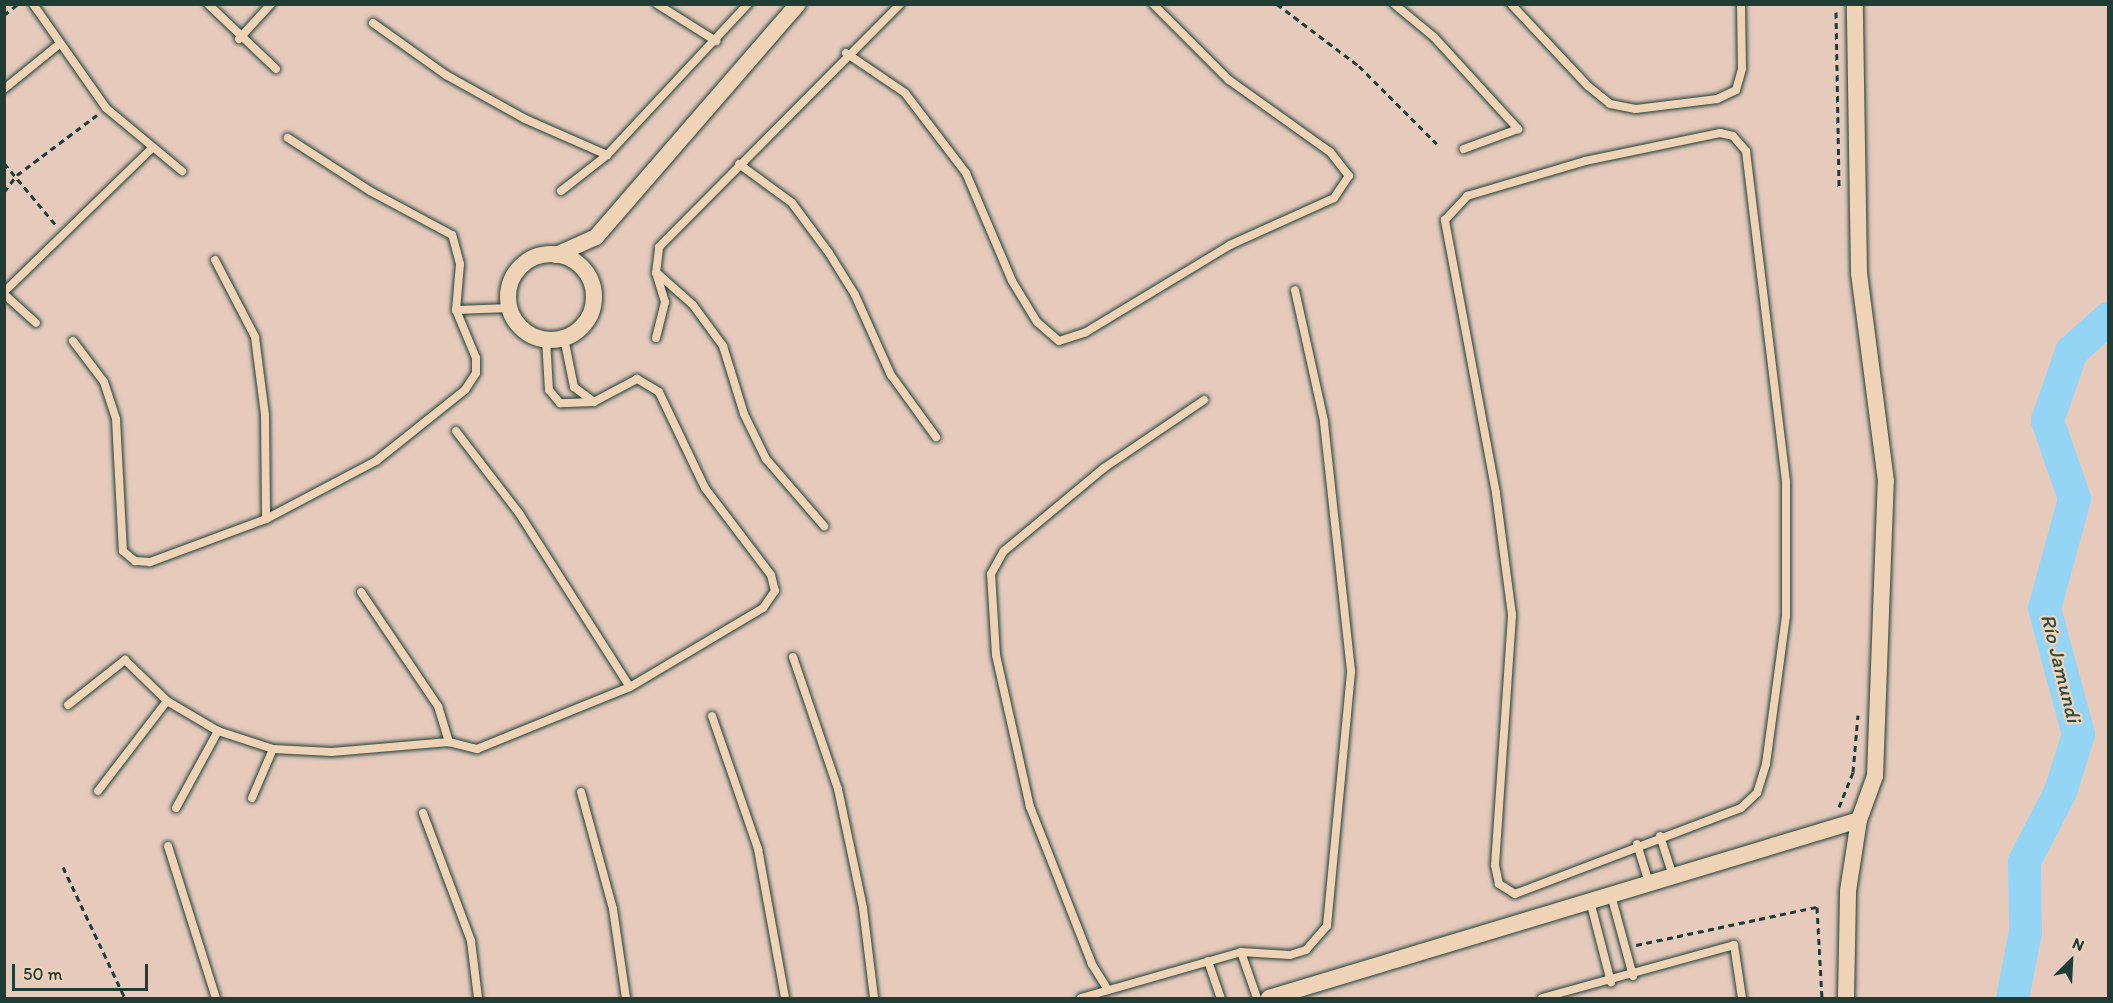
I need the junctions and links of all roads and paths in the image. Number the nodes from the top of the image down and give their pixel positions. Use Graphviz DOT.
graph roads {
  1 [pos="18,4"];
  2 [pos="33,4"];
  3 [pos="208,4"];
  4 [pos="271,4"];
  5 [pos="657,4"];
  6 [pos="748,4"];
  7 [pos="798,4"];
  8 [pos="900,4"];
  9 [pos="1153,4"];
  10 [pos="1276,4"];
  11 [pos="1394,4"];
  12 [pos="1511,4"];
  13 [pos="1741,4"];
  14 [pos="1836,4"];
  15 [pos="1855,4"];
  16 [pos="4,15"];
  17 [pos="372,23"];
  18 [pos="239,39"];
  19 [pos="716,40"];
  20 [pos="57,45"];
  21 [pos="846,53"];
  22 [pos="276,69"];
  23 [pos="4,90"];
  24 [pos="106,108"];
  25 [pos="288,138"];
  26 [pos="1437,144"];
  27 [pos="151,149"];
  28 [pos="1464,149"];
  29 [pos="607,155"];
  30 [pos="4,163"];
  31 [pos="739,164"];
  32 [pos="182,171"];
  33 [pos="17,175"];
  34 [pos="561,191"];
  35 [pos="4,192"];
  36 [pos="1839,197"];
  37 [pos="66,237"];
  38 [pos="596,237"];
  39 [pos="556,255"];
  40 [pos="215,260"];
  41 [pos="656,273"];
  42 [pos="590,280"];
  43 [pos="1295,290"];
  44 [pos="4,293"];
  45 [pos="510,308"];
  46 [pos="456,309"];
  47 [pos="36,323"];
  48 [pos="564,338"];
  49 [pos="656,338"];
  50 [pos="73,340"];
  51 [pos="546,340"];
  52 [pos="1204,400"];
  53 [pos="594,402"];
  54 [pos="456,431"];
  55 [pos="936,437"];
  56 [pos="266,519"];
  57 [pos="824,526"];
  58 [pos="361,592"];
  59 [pos="793,657"];
  60 [pos="630,687"];
  61 [pos="167,701"];
  62 [pos="1859,704"];
  63 [pos="68,705"];
  64 [pos="712,716"];
  65 [pos="218,731"];
  66 [pos="449,742"];
  67 [pos="273,749"];
  68 [pos="98,791"];
  69 [pos="581,792"];
  70 [pos="252,798"];
  71 [pos="176,808"];
  72 [pos="1835,812"];
  73 [pos="423,813"];
  74 [pos="1859,820"];
  75 [pos="1660,836"];
  76 [pos="1637,844"];
  77 [pos="168,846"];
  78 [pos="63,867"];
  79 [pos="1673,876"];
  80 [pos="1649,883"];
  81 [pos="1611,895"];
  82 [pos="1590,901"];
  83 [pos="1626,947"];
  84 [pos="1241,952"];
  85 [pos="1208,961"];
  86 [pos="1634,975"];
  87 [pos="1611,982"];
  88 [pos="1108,990"];
  89 [pos="125,999"];
  90 [pos="216,999"];
  91 [pos="478,999"];
  92 [pos="626,999"];
  93 [pos="785,999"];
  94 [pos="874,999"];
  95 [pos="1081,999"];
  96 [pos="1221,999"];
  97 [pos="1257,999"];
  98 [pos="1269,999"];
  99 [pos="1542,999"];
  100 [pos="1742,999"];
  101 [pos="1822,999"];
  102 [pos="1846,999"];
  1 -- 16 [label="path"];
  2 -- 20 [label="lane"];
  3 -- 18 [label="lane"];
  4 -- 18 [label="lane"];
  5 -- 19 [label="lane"];
  6 -- 19 [label="lane"];
  7 -- 38 [label="street"];
  8 -- 21 [label="lane"];
  9 -- 21 [label="lane"];
  10 -- 26 [label="path"];
  11 -- 28 [label="lane"];
  12 -- 13 [label="lane"];
  14 -- 36 [label="path"];
  15 -- 74 [label="street"];
  17 -- 29 [label="lane"];
  18 -- 22 [label="lane"];
  19 -- 29 [label="lane"];
  20 -- 23 [label="lane"];
  20 -- 24 [label="lane"];
  21 -- 31 [label="lane"];
  24 -- 27 [label="lane"];
  24 -- 33 [label="path"];
  25 -- 46 [label="lane"];
  27 -- 32 [label="lane"];
  27 -- 37 [label="lane"];
  29 -- 34 [label="lane"];
  30 -- 33 [label="path"];
  31 -- 41 [label="lane"];
  31 -- 55 [label="lane"];
  33 -- 35 [label="path"];
  33 -- 37 [label="path"];
  37 -- 44 [label="lane"];
  38 -- 39 [label="street"];
  38 -- 42 [label="street"];
  39 -- 42 [label="street"];
  39 -- 45 [label="street"];
  40 -- 56 [label="lane"];
  41 -- 49 [label="lane"];
  41 -- 57 [label="lane"];
  42 -- 48 [label="street"];
  43 -- 84 [label="lane"];
  44 -- 47 [label="lane"];
  45 -- 46 [label="lane"];
  45 -- 51 [label="street"];
  46 -- 56 [label="lane"];
  48 -- 51 [label="street"];
  48 -- 53 [label="lane"];
  50 -- 56 [label="lane"];
  51 -- 53 [label="lane"];
  52 -- 88 [label="lane"];
  53 -- 60 [label="lane"];
  54 -- 60 [label="lane"];
  58 -- 66 [label="lane"];
  59 -- 94 [label="lane"];
  60 -- 66 [label="lane"];
  61 -- 63 [label="lane"];
  61 -- 65 [label="lane"];
  61 -- 68 [label="lane"];
  62 -- 72 [label="path"];
  64 -- 93 [label="lane"];
  65 -- 67 [label="lane"];
  65 -- 71 [label="lane"];
  66 -- 67 [label="lane"];
  67 -- 70 [label="lane"];
  69 -- 92 [label="lane"];
  73 -- 91 [label="lane"];
  74 -- 79 [label="street"];
  74 -- 102 [label="street"];
  75 -- 76 [label="lane"];
  75 -- 76 [label="lane"];
  75 -- 79 [label="lane"];
  76 -- 80 [label="lane"];
  77 -- 90 [label="lane"];
  78 -- 89 [label="path"];
  79 -- 80 [label="street"];
  80 -- 81 [label="street"];
  81 -- 82 [label="street"];
  81 -- 83 [label="lane"];
  82 -- 87 [label="lane"];
  82 -- 98 [label="street"];
  83 -- 86 [label="lane"];
  83 -- 101 [label="path"];
  84 -- 85 [label="lane"];
  84 -- 97 [label="lane"];
  85 -- 88 [label="lane"];
  85 -- 96 [label="lane"];
  86 -- 87 [label="lane"];
  86 -- 100 [label="lane"];
  87 -- 99 [label="lane"];
  88 -- 95 [label="lane"];
}
